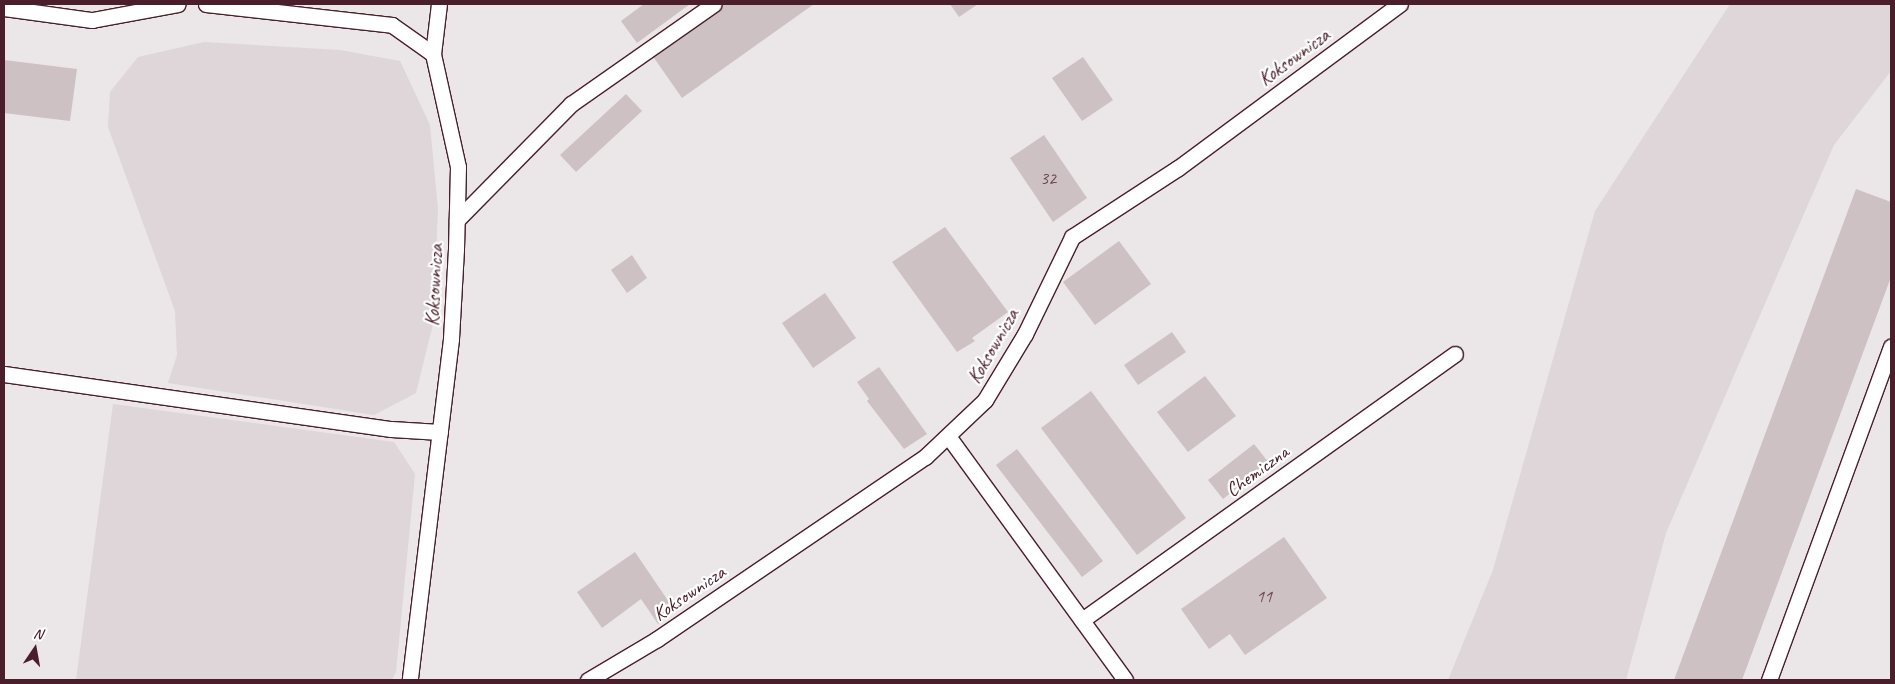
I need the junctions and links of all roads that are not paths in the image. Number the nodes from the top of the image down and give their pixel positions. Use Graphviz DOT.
graph roads {
  1 [pos="178,4"];
  2 [pos="206,4"];
  3 [pos="439,4"];
  4 [pos="714,4"];
  5 [pos="1400,4"];
  6 [pos="4,8"];
  7 [pos="37,8"];
  8 [pos="433,54"];
  9 [pos="457,220"];
  10 [pos="1891,347"];
  11 [pos="1455,354"];
  12 [pos="4,374"];
  13 [pos="440,432"];
  14 [pos="948,436"];
  15 [pos="1082,620"];
  16 [pos="410,680"];
  17 [pos="588,680"];
  18 [pos="1125,680"];
  19 [pos="1769,680"];
  1 -- 7 [label="lane"];
  2 -- 8 [label="lane"];
  3 -- 8 [label="lane, Koksownicza"];
  4 -- 9 [label="lane, Koksownicza"];
  5 -- 14 [label="lane, Koksownicza"];
  6 -- 7 [label="lane"];
  8 -- 9 [label="lane, Koksownicza"];
  9 -- 13 [label="lane, Koksownicza"];
  10 -- 19 [label="lane"];
  11 -- 15 [label="lane, Chemiczna"];
  12 -- 13 [label="lane"];
  13 -- 16 [label="lane, Koksownicza"];
  14 -- 15 [label="lane"];
  14 -- 17 [label="lane, Koksownicza"];
  15 -- 18 [label="lane"];
}
